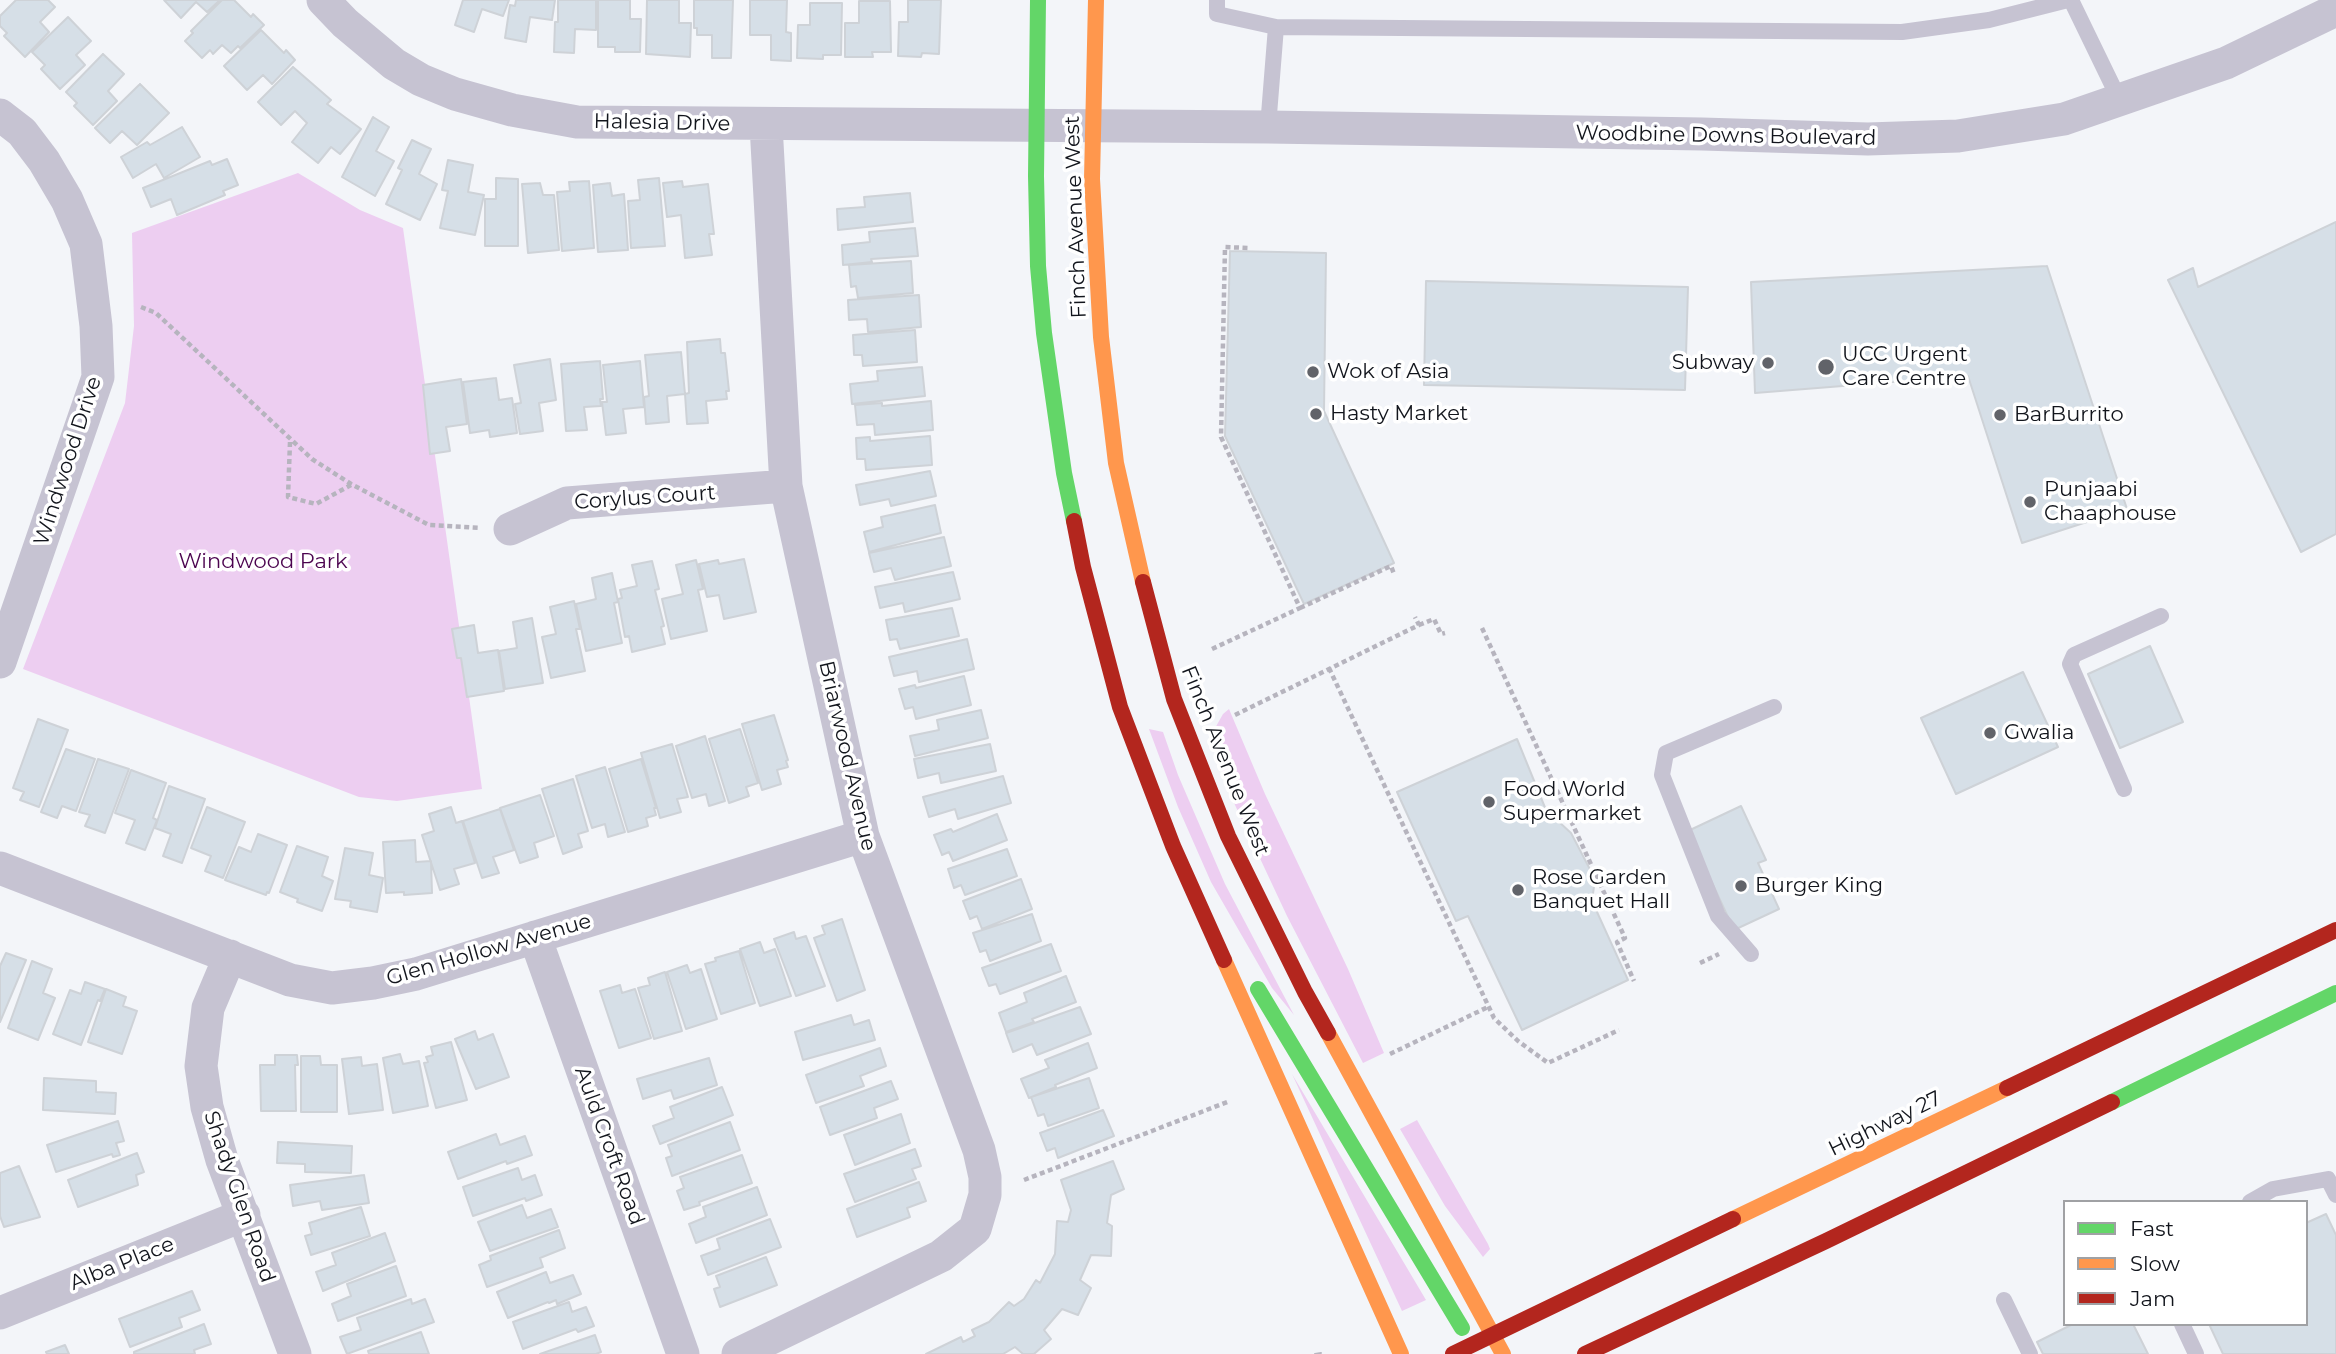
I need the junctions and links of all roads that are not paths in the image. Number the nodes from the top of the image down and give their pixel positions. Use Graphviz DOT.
graph roads {
  1 [pos="323,0"];
  2 [pos="1038,0"];
  3 [pos="1096,0"];
  4 [pos="1217,0"];
  5 [pos="2069,0"];
  6 [pos="2336,10"];
  7 [pos="1276,27"];
  8 [pos="2119,99"];
  9 [pos="0,115"];
  10 [pos="766,125"];
  11 [pos="1037,126"];
  12 [pos="1093,127"];
  13 [pos="1268,127"];
  14 [pos="786,485"];
  15 [pos="510,529"];
  16 [pos="2161,616"];
  17 [pos="0,662"];
  18 [pos="1774,707"];
  19 [pos="2124,789"];
  20 [pos="863,836"];
  21 [pos="0,868"];
  22 [pos="1197,901"];
  23 [pos="2336,930"];
  24 [pos="535,937"];
  25 [pos="1751,954"];
  26 [pos="230,956"];
  27 [pos="2336,993"];
  28 [pos="2336,1195"];
  29 [pos="2254,1200"];
  30 [pos="244,1215"];
  31 [pos="2004,1300"];
  32 [pos="0,1313"];
  33 [pos="2183,1326"];
  34 [pos="1494,1334"];
  35 [pos="1474,1350"];
  36 [pos="295,1354"];
  37 [pos="683,1354"];
  38 [pos="738,1354"];
  39 [pos="1401,1354"];
  40 [pos="1452,1354"];
  41 [pos="1503,1354"];
  42 [pos="1585,1354"];
  43 [pos="2030,1354"];
  44 [pos="2196,1354"];
  1 -- 10 [label="street, Halesia Drive"];
  2 -- 11 [label="main road, Finch Avenue West"];
  3 -- 12 [label="main road, Finch Avenue West"];
  4 -- 7 [label="lane"];
  5 -- 7 [label="lane"];
  5 -- 8 [label="lane"];
  6 -- 8 [label="street, Woodbine Downs Boulevard"];
  7 -- 13 [label="lane"];
  8 -- 13 [label="street, Woodbine Downs Boulevard"];
  9 -- 17 [label="street, Windwood Drive"];
  10 -- 11 [label="street, Halesia Drive"];
  10 -- 14 [label="street, Briarwood Avenue"];
  11 -- 12 [label="street, Halesia Drive"];
  11 -- 22 [label="main road, Finch Avenue West"];
  12 -- 13 [label="street, Woodbine Downs Boulevard"];
  12 -- 34 [label="main road, Finch Avenue West"];
  14 -- 15 [label="street, Corylus Court"];
  14 -- 20 [label="street, Briarwood Avenue"];
  16 -- 19 [label="lane"];
  18 -- 25 [label="lane"];
  20 -- 24 [label="street, Glen Hollow Avenue"];
  20 -- 38 [label="street, Briarwood Avenue"];
  21 -- 26 [label="street, Glen Hollow Avenue"];
  22 -- 35 [label="main road, Finch Avenue West"];
  22 -- 39 [label="main road, Finch Avenue West"];
  23 -- 34 [label="main road, Highway 27"];
  24 -- 26 [label="street, Glen Hollow Avenue"];
  24 -- 37 [label="street, Auld Croft Road"];
  26 -- 30 [label="street, Shady Glen Road"];
  27 -- 42 [label="main road"];
  28 -- 29 [label="lane"];
  30 -- 32 [label="street, Alba Place"];
  30 -- 36 [label="street, Shady Glen Road"];
  31 -- 43 [label="lane"];
  33 -- 44 [label="lane"];
  34 -- 35 [label="main road, Highway 27"];
  34 -- 41 [label="main road, Finch Avenue West"];
  35 -- 40 [label="main road, Highway 27"];
}
